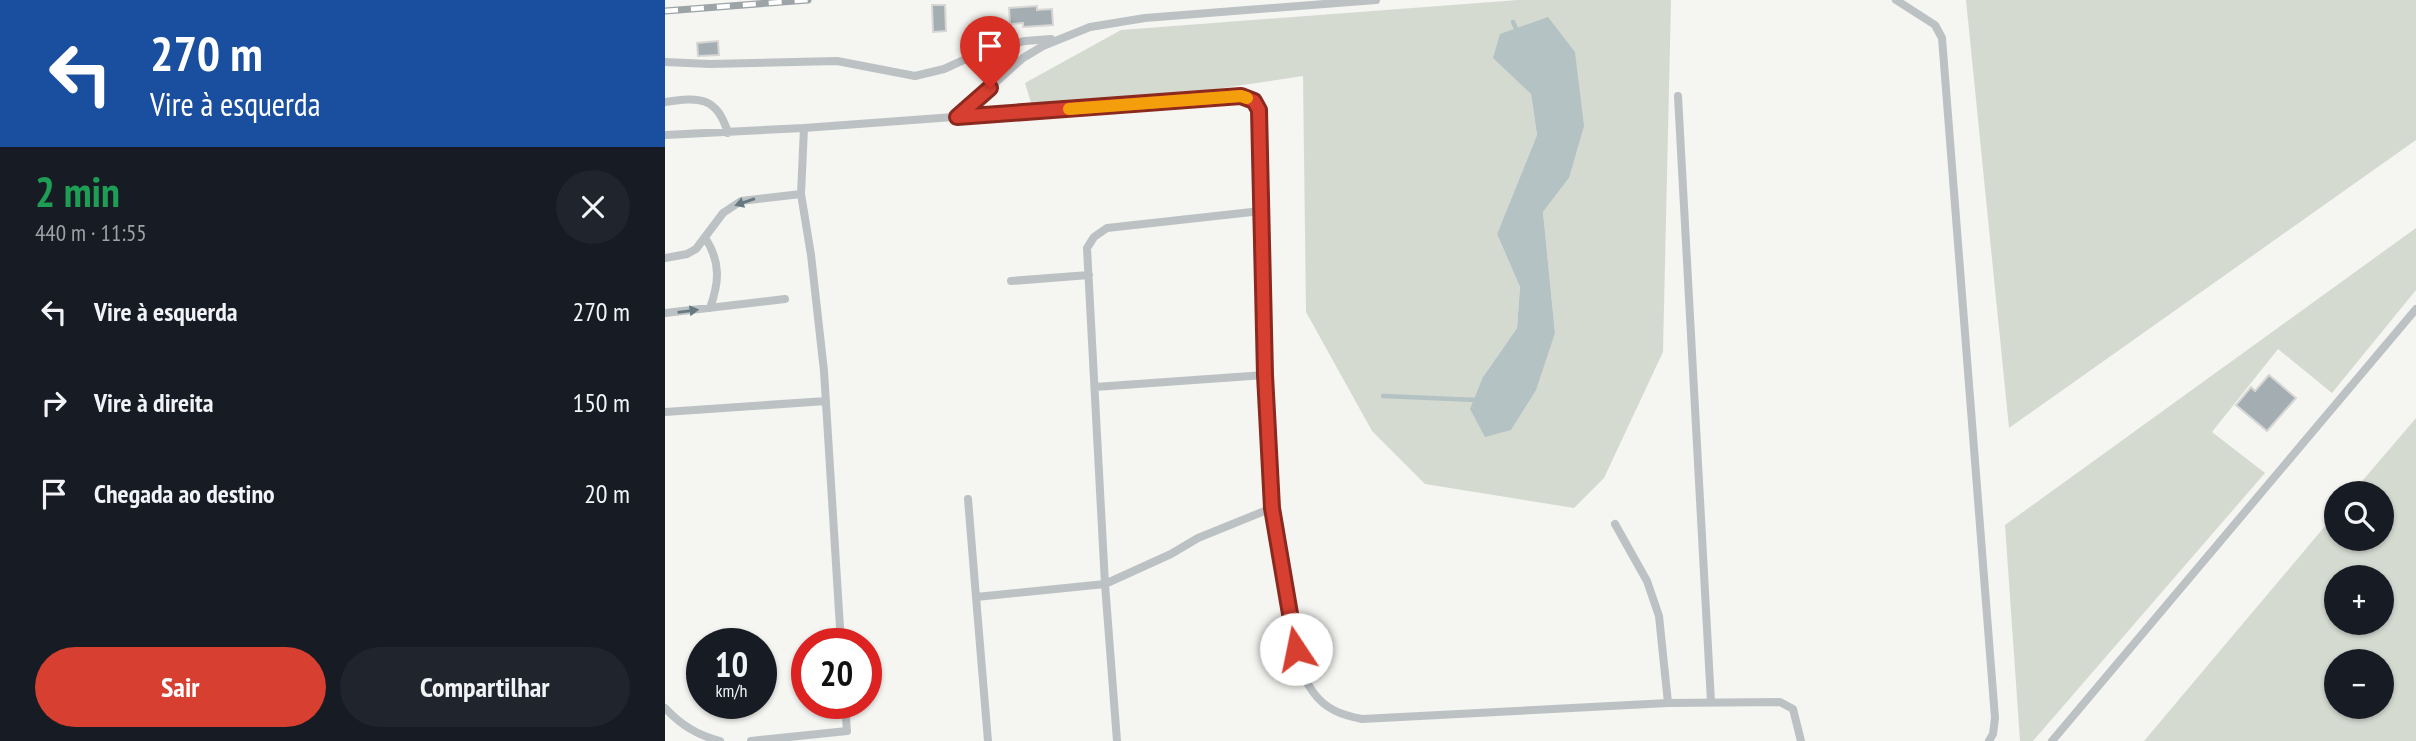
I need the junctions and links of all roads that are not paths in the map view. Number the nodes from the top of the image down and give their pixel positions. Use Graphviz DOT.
graph roads {
  1 [pos="1376,0"];
  2 [pos="1896,0"];
  3 [pos="1057,39"];
  4 [pos="665,62"];
  5 [pos="1678,96"];
  6 [pos="665,102"];
  7 [pos="957,117"];
  8 [pos="804,128"];
  9 [pos="728,133"];
  10 [pos="665,135"];
  11 [pos="801,194"];
  12 [pos="1261,211"];
  13 [pos="706,240"];
  14 [pos="665,258"];
  15 [pos="1089,275"];
  16 [pos="1011,281"];
  17 [pos="785,299"];
  18 [pos="710,308"];
  19 [pos="2416,309"];
  20 [pos="665,313"];
  21 [pos="1265,375"];
  22 [pos="1095,387"];
  23 [pos="826,401"];
  24 [pos="665,412"];
  25 [pos="968,499"];
  26 [pos="1272,508"];
  27 [pos="1615,524"];
  28 [pos="1105,584"];
  29 [pos="976,597"];
  30 [pos="840,628"];
  31 [pos="1711,702"];
  32 [pos="1668,703"];
  33 [pos="665,708"];
  34 [pos="846,719"];
  35 [pos="847,731"];
  36 [pos="720,741"];
  37 [pos="751,741"];
  38 [pos="846,741"];
  39 [pos="988,741"];
  40 [pos="1117,741"];
  41 [pos="1801,741"];
  42 [pos="1989,741"];
  43 [pos="2052,741"];
  1 -- 3 [label="lane"];
  2 -- 42 [label="lane"];
  3 -- 4 [label="lane"];
  3 -- 7 [label="lane"];
  5 -- 31 [label="lane"];
  6 -- 9 [label="lane"];
  7 -- 8 [label="lane"];
  7 -- 12 [label="lane"];
  8 -- 9 [label="lane"];
  8 -- 11 [label="lane"];
  9 -- 10 [label="lane"];
  11 -- 13 [label="lane, one-way"];
  11 -- 23 [label="lane"];
  12 -- 15 [label="lane"];
  12 -- 21 [label="lane"];
  13 -- 14 [label="lane"];
  13 -- 18 [label="lane"];
  15 -- 16 [label="lane"];
  15 -- 22 [label="lane"];
  17 -- 18 [label="lane"];
  20 -- 18 [label="lane, one-way"];
  19 -- 43 [label="lane"];
  21 -- 22 [label="lane"];
  21 -- 26 [label="lane"];
  22 -- 28 [label="lane"];
  23 -- 24 [label="lane"];
  23 -- 30 [label="lane"];
  25 -- 29 [label="lane"];
  26 -- 28 [label="lane"];
  26 -- 32 [label="lane"];
  27 -- 32 [label="lane"];
  28 -- 29 [label="lane"];
  28 -- 40 [label="lane"];
  29 -- 39 [label="lane"];
  31 -- 32 [label="lane"];
  31 -- 41 [label="lane"];
  33 -- 36 [label="lane"];
  34 -- 35 [label="lane"];
  35 -- 37 [label="lane"];
  35 -- 38 [label="lane"];
}
